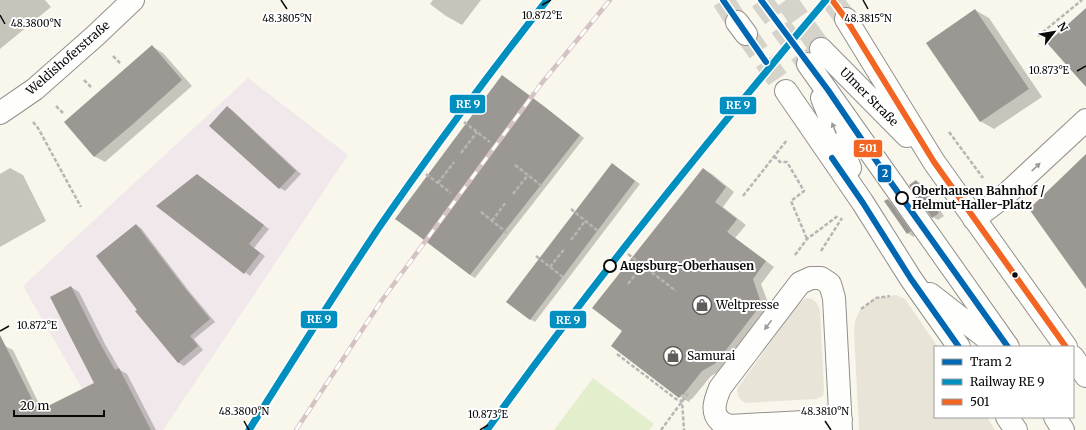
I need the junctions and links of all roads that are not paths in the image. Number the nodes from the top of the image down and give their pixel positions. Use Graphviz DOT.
graph roads {
  1 [pos="133,0"];
  2 [pos="846,19"];
  3 [pos="815,57"];
  4 [pos="786,91"];
  5 [pos="0,113"];
  6 [pos="1086,120"];
  7 [pos="934,162"];
  8 [pos="863,203"];
  9 [pos="974,219"];
  10 [pos="911,279"];
  11 [pos="958,346"];
  12 [pos="997,346"];
  13 [pos="1007,346"];
  14 [pos="1065,346"];
  15 [pos="1074,358"];
  16 [pos="1086,376"];
  17 [pos="1008,418"];
  18 [pos="1056,418"];
  19 [pos="841,425"];
  20 [pos="1016,430"];
  21 [pos="1063,430"];
  1 -- 5 [label="street, Weldishoferstraße"];
  2 -- 7 [label="street, Ulmer Straße"];
  3 -- 7 [label="street, Ulmer Straße"];
  8 -- 3 [label="street, one-way"];
  3 -- 13 [label="street"];
  4 -- 8 [label="street"];
  9 -- 6 [label="street, one-way"];
  7 -- 9 [label="street, Ulmer Straße"];
  8 -- 10 [label="street"];
  9 -- 14 [label="street, Ulmer Straße"];
  10 -- 11 [label="street"];
  10 -- 12 [label="street"];
  15 -- 16 [label="street"];
  17 -- 20 [label="street"];
  18 -- 21 [label="street"];
  19 -- 19 [label="street, one-way"];
}
